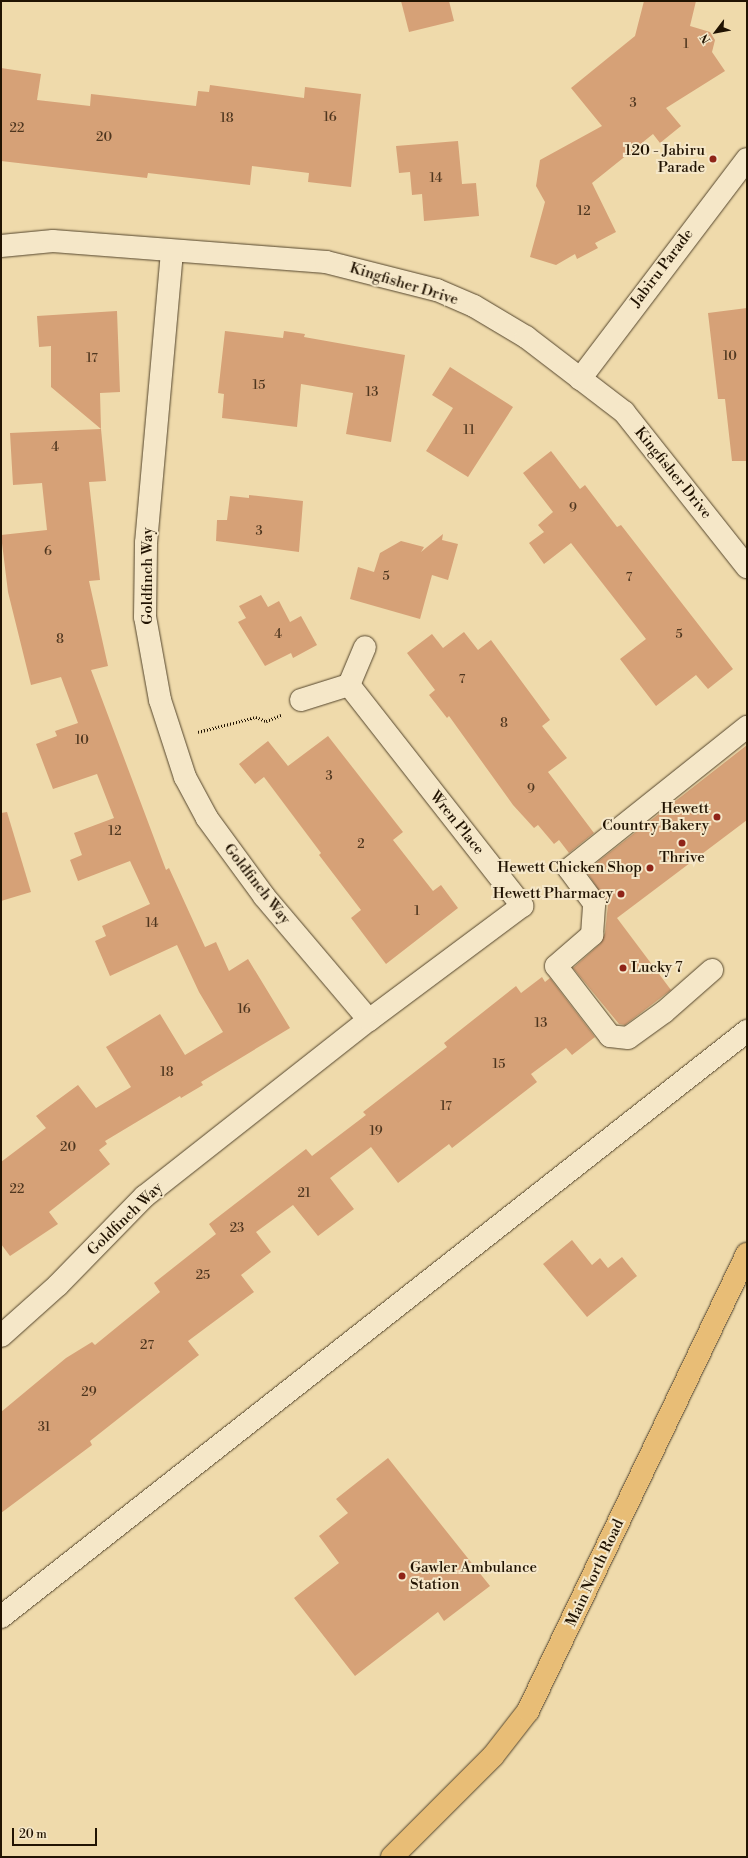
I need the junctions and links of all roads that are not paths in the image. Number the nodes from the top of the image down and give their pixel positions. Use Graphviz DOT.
graph roads {
  1 [pos="747,159"];
  2 [pos="1,246"];
  3 [pos="172,251"];
  4 [pos="580,379"];
  5 [pos="747,567"];
  6 [pos="365,647"];
  7 [pos="349,685"];
  8 [pos="301,700"];
  9 [pos="747,727"];
  10 [pos="712,970"];
  11 [pos="370,1020"];
  12 [pos="747,1031"];
  13 [pos="747,1254"];
  14 [pos="1,1336"];
  15 [pos="1,1617"];
  16 [pos="392,1857"];
  1 -- 4 [label="street, Jabiru Parade"];
  2 -- 3 [label="street, Kingfisher Drive"];
  3 -- 4 [label="street, Kingfisher Drive"];
  3 -- 11 [label="street, Goldfinch Way"];
  4 -- 5 [label="street, Kingfisher Drive"];
  6 -- 7 [label="street"];
  7 -- 8 [label="street"];
  7 -- 11 [label="street, Wren Place"];
  9 -- 10 [label="street"];
  11 -- 14 [label="street, Goldfinch Way"];
  12 -- 15 [label="street"];
  13 -- 16 [label="main road, Main North Road"];
}
